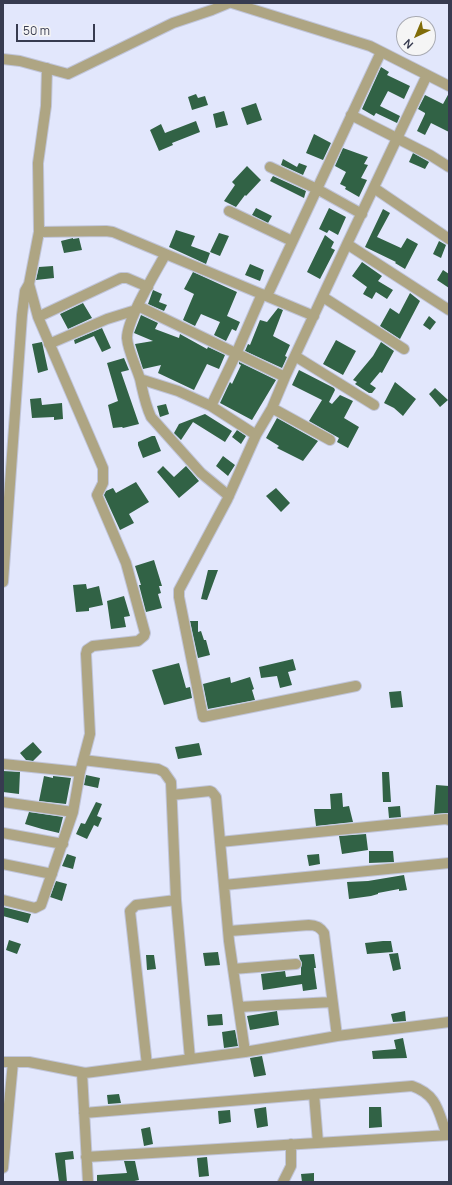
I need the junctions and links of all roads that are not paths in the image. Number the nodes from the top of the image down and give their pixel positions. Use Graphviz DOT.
graph roads {
  1 [pos="229,3"];
  2 [pos="232,3"];
  3 [pos="381,52"];
  4 [pos="3,59"];
  5 [pos="46,68"];
  6 [pos="428,75"];
  7 [pos="449,86"];
  8 [pos="351,115"];
  9 [pos="398,138"];
  10 [pos="270,167"];
  11 [pos="449,167"];
  12 [pos="374,188"];
  13 [pos="317,189"];
  14 [pos="229,211"];
  15 [pos="362,214"];
  16 [pos="39,232"];
  17 [pos="449,239"];
  18 [pos="292,241"];
  19 [pos="347,244"];
  20 [pos="165,255"];
  21 [pos="29,284"];
  22 [pos="148,287"];
  23 [pos="264,295"];
  24 [pos="323,296"];
  25 [pos="137,308"];
  26 [pos="449,310"];
  27 [pos="314,316"];
  28 [pos="38,317"];
  29 [pos="49,344"];
  30 [pos="404,349"];
  31 [pos="236,354"];
  32 [pos="295,356"];
  33 [pos="285,377"];
  34 [pos="140,379"];
  35 [pos="374,405"];
  36 [pos="211,406"];
  37 [pos="272,408"];
  38 [pos="256,434"];
  39 [pos="330,440"];
  40 [pos="229,496"];
  41 [pos="3,582"];
  42 [pos="356,686"];
  43 [pos="83,760"];
  44 [pos="3,764"];
  45 [pos="80,772"];
  46 [pos="172,795"];
  47 [pos="3,802"];
  48 [pos="73,812"];
  49 [pos="449,820"];
  50 [pos="3,833"];
  51 [pos="220,842"];
  52 [pos="63,844"];
  53 [pos="449,863"];
  54 [pos="3,864"];
  55 [pos="52,874"];
  56 [pos="224,885"];
  57 [pos="3,900"];
  58 [pos="176,900"];
  59 [pos="228,931"];
  60 [pos="296,964"];
  61 [pos="233,969"];
  62 [pos="332,1002"];
  63 [pos="239,1007"];
  64 [pos="449,1022"];
  65 [pos="337,1036"];
  66 [pos="245,1052"];
  67 [pos="190,1059"];
  68 [pos="8,1062"];
  69 [pos="146,1065"];
  70 [pos="82,1073"];
  71 [pos="314,1094"];
  72 [pos="84,1113"];
  73 [pos="448,1135"];
  74 [pos="318,1143"];
  75 [pos="291,1144"];
  76 [pos="86,1157"];
  77 [pos="3,1168"];
  78 [pos="88,1182"];
  79 [pos="283,1182"];
  1 -- 5 [label="street"];
  2 -- 3 [label="street"];
  3 -- 6 [label="street"];
  3 -- 8 [label="street"];
  4 -- 5 [label="street"];
  5 -- 16 [label="street"];
  6 -- 7 [label="street"];
  6 -- 9 [label="street"];
  8 -- 9 [label="street"];
  8 -- 13 [label="street"];
  9 -- 11 [label="street"];
  9 -- 12 [label="street"];
  10 -- 13 [label="street"];
  12 -- 15 [label="street"];
  12 -- 17 [label="street"];
  13 -- 15 [label="street"];
  13 -- 18 [label="street"];
  14 -- 18 [label="street"];
  15 -- 19 [label="street"];
  16 -- 20 [label="street"];
  16 -- 21 [label="street"];
  18 -- 23 [label="street"];
  19 -- 24 [label="street"];
  19 -- 26 [label="street"];
  20 -- 22 [label="street"];
  20 -- 23 [label="street"];
  21 -- 28 [label="street"];
  21 -- 41 [label="street"];
  22 -- 25 [label="street"];
  22 -- 28 [label="street"];
  23 -- 27 [label="street"];
  23 -- 31 [label="street"];
  24 -- 27 [label="street"];
  24 -- 30 [label="street"];
  25 -- 29 [label="street"];
  25 -- 31 [label="street"];
  25 -- 34 [label="street"];
  27 -- 32 [label="street"];
  28 -- 29 [label="street"];
  29 -- 43 [label="street"];
  31 -- 33 [label="street"];
  31 -- 36 [label="street"];
  32 -- 33 [label="street"];
  32 -- 35 [label="street"];
  33 -- 37 [label="street"];
  34 -- 36 [label="street"];
  34 -- 40 [label="street"];
  36 -- 38 [label="street"];
  37 -- 38 [label="street"];
  37 -- 39 [label="street"];
  38 -- 40 [label="street"];
  40 -- 42 [label="street"];
  43 -- 45 [label="street"];
  43 -- 46 [label="street"];
  44 -- 45 [label="street"];
  45 -- 48 [label="street"];
  46 -- 51 [label="street"];
  46 -- 58 [label="street"];
  47 -- 48 [label="street"];
  48 -- 52 [label="street"];
  49 -- 51 [label="street"];
  50 -- 52 [label="street"];
  51 -- 56 [label="street"];
  52 -- 55 [label="street"];
  53 -- 56 [label="street"];
  54 -- 55 [label="street"];
  55 -- 57 [label="street"];
  56 -- 59 [label="street"];
  58 -- 67 [label="street"];
  58 -- 69 [label="street"];
  59 -- 61 [label="street"];
  59 -- 62 [label="street"];
  60 -- 61 [label="street"];
  61 -- 63 [label="street"];
  62 -- 63 [label="street"];
  62 -- 65 [label="street"];
  63 -- 66 [label="street"];
  64 -- 65 [label="street"];
  65 -- 66 [label="street"];
  66 -- 67 [label="street"];
  67 -- 69 [label="street"];
  68 -- 70 [label="street"];
  68 -- 77 [label="street"];
  69 -- 70 [label="street"];
  70 -- 72 [label="street"];
  71 -- 72 [label="street"];
  71 -- 73 [label="street"];
  71 -- 74 [label="street"];
  72 -- 76 [label="street"];
  73 -- 74 [label="street"];
  74 -- 75 [label="street"];
  75 -- 76 [label="street"];
  75 -- 79 [label="street"];
  76 -- 78 [label="street"];
}
